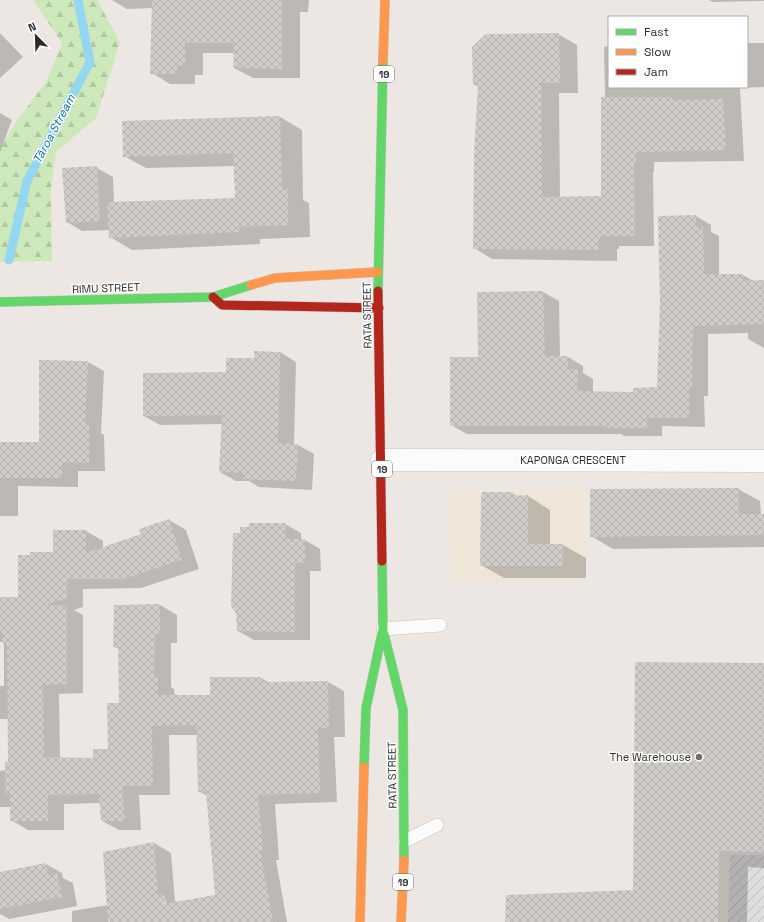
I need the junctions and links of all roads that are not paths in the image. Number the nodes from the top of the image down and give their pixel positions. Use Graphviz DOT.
graph roads {
  1 [pos="385,0"];
  2 [pos="378,272"];
  3 [pos="213,297"];
  4 [pos="0,302"];
  5 [pos="379,308"];
  6 [pos="382,460"];
  7 [pos="764,460"];
  8 [pos="440,625"];
  9 [pos="383,629"];
  10 [pos="436,825"];
  11 [pos="405,841"];
  12 [pos="360,922"];
  13 [pos="401,922"];
  1 -- 2 [label="main road, RATA STREET / 19"];
  2 -- 3 [label="main road, RIMU STREET"];
  2 -- 5 [label="main road, RATA STREET / 19"];
  3 -- 4 [label="main road, RIMU STREET"];
  3 -- 5 [label="main road, RIMU STREET"];
  5 -- 6 [label="main road, RATA STREET / 19"];
  6 -- 7 [label="street, KAPONGA CRESCENT"];
  6 -- 9 [label="main road, RATA STREET / 19"];
  8 -- 9 [label="lane"];
  9 -- 11 [label="main road, RATA STREET / 19"];
  9 -- 12 [label="main road, RATA STREET / 19"];
  10 -- 11 [label="lane"];
  11 -- 13 [label="main road, RATA STREET / 19"];
}
